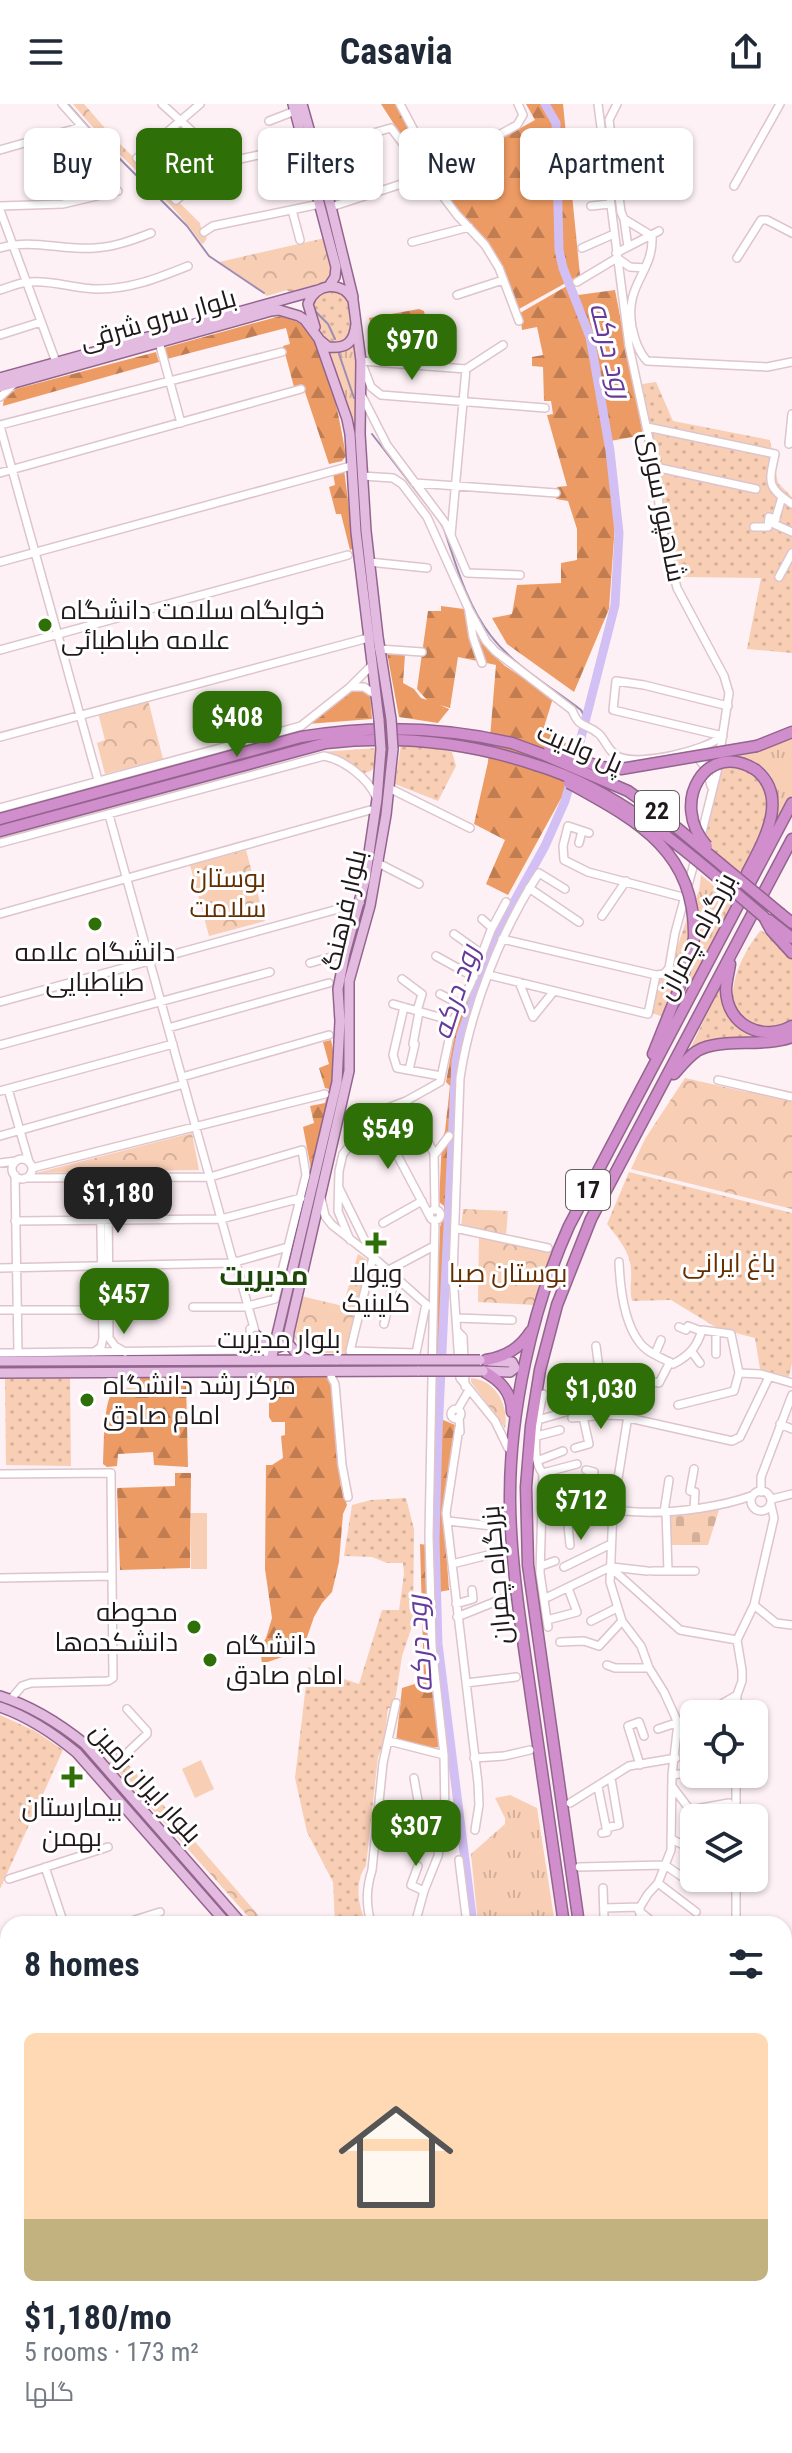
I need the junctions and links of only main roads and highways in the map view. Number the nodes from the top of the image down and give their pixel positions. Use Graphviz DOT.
graph roads {
  1 [pos="296,106"];
  2 [pos="304,128"];
  3 [pos="319,200"];
  4 [pos="329,200"];
  5 [pos="325,288"];
  6 [pos="353,300"];
  7 [pos="356,324"];
  8 [pos="319,339"];
  9 [pos="0,378"];
  10 [pos="0,387"];
  11 [pos="351,466"];
  12 [pos="362,476"];
  13 [pos="380,684"];
  14 [pos="792,732"];
  15 [pos="443,737"];
  16 [pos="512,743"];
  17 [pos="536,765"];
  18 [pos="384,788"];
  19 [pos="792,803"];
  20 [pos="0,819"];
  21 [pos="0,831"];
  22 [pos="792,839"];
  23 [pos="792,859"];
  24 [pos="733,873"];
  25 [pos="769,881"];
  26 [pos="738,903"];
  27 [pos="786,915"];
  28 [pos="764,917"];
  29 [pos="792,923"];
  30 [pos="792,938"];
  31 [pos="734,948"];
  32 [pos="792,953"];
  33 [pos="792,1026"];
  34 [pos="792,1037"];
  35 [pos="641,1087"];
  36 [pos="662,1087"];
  37 [pos="537,1318"];
  38 [pos="256,1335"];
  39 [pos="275,1341"];
  40 [pos="288,1343"];
  41 [pos="19,1357"];
  42 [pos="271,1360"];
  43 [pos="308,1360"];
  44 [pos="0,1361"];
  45 [pos="136,1361"];
  46 [pos="483,1364"];
  47 [pos="509,1366"];
  48 [pos="136,1372"];
  49 [pos="0,1373"];
  50 [pos="21,1373"];
  51 [pos="510,1501"];
  52 [pos="0,1696"];
  53 [pos="0,1707"];
  54 [pos="219,1916"];
  55 [pos="235,1916"];
  56 [pos="563,1916"];
  57 [pos="578,1916"];
  1 -- 2 [label="main road"];
  3 -- 5 [label="main road"];
  4 -- 6 [label="main road"];
  5 -- 6 [label="main road"];
  5 -- 8 [label="main road"];
  5 -- 9 [label="main road, بلوار سرو شرقی"];
  6 -- 7 [label="main road"];
  7 -- 8 [label="main road"];
  7 -- 12 [label="main road"];
  8 -- 10 [label="main road, بلوار سرو شرقی"];
  8 -- 11 [label="main road"];
  11 -- 12 [label="main road"];
  11 -- 13 [label="main road"];
  12 -- 13 [label="main road"];
  13 -- 18 [label="main road, bridge"];
  13 -- 18 [label="main road, bridge"];
  14 -- 16 [label="highway, bridge"];
  15 -- 16 [label="highway, 22"];
  15 -- 17 [label="highway, 22"];
  15 -- 20 [label="highway, 22"];
  15 -- 21 [label="highway, 22"];
  16 -- 24 [label="highway, پل ولایت / 22, bridge"];
  17 -- 28 [label="highway, پل ولایت / 22, bridge"];
  17 -- 35 [label="highway, bridge"];
  18 -- 39 [label="main road, بلوار فرهنگ"];
  18 -- 40 [label="main road, بلوار فرهنگ"];
  19 -- 26 [label="highway, بزرگراه چمران / 17"];
  22 -- 25 [label="highway, بزرگراه چمران / 17"];
  23 -- 25 [label="highway"];
  24 -- 26 [label="highway, bridge"];
  24 -- 27 [label="highway, پل ولایت / 22, bridge"];
  25 -- 31 [label="highway, بزرگراه چمران / 17"];
  26 -- 35 [label="highway, بزرگراه چمران / 17"];
  27 -- 29 [label="highway, 22"];
  28 -- 30 [label="highway, 22"];
  28 -- 32 [label="highway"];
  31 -- 33 [label="highway"];
  31 -- 36 [label="highway, بزرگراه چمران / 17"];
  34 -- 36 [label="highway"];
  35 -- 37 [label="highway, بزرگراه چمران / 17"];
  36 -- 57 [label="highway, بزرگراه چمران / 17"];
  37 -- 46 [label="highway"];
  37 -- 51 [label="highway, بزرگراه چمران / 17"];
  38 -- 39 [label="main road"];
  39 -- 40 [label="main road"];
  39 -- 42 [label="main road, بلوار فرهنگ"];
  40 -- 43 [label="main road"];
  41 -- 44 [label="main road, بلوار مدیریت"];
  41 -- 45 [label="main road, بلوار مدیریت"];
  41 -- 50 [label="main road"];
  42 -- 43 [label="main road, بلوار مدیریت"];
  42 -- 45 [label="main road, بلوار مدیریت"];
  43 -- 46 [label="main road, بلوار مدیریت, bridge"];
  45 -- 48 [label="main road"];
  46 -- 47 [label="main road, بلوار مدیریت"];
  46 -- 48 [label="main road, بلوار مدیریت, bridge"];
  46 -- 51 [label="highway"];
  48 -- 50 [label="main road, بلوار مدیریت"];
  49 -- 50 [label="main road, بلوار مدیریت"];
  51 -- 56 [label="highway, بزرگراه چمران / 17"];
  52 -- 55 [label="main road, بلوار ایران زمین"];
  53 -- 54 [label="main road, بلوار ایران زمین"];
}
